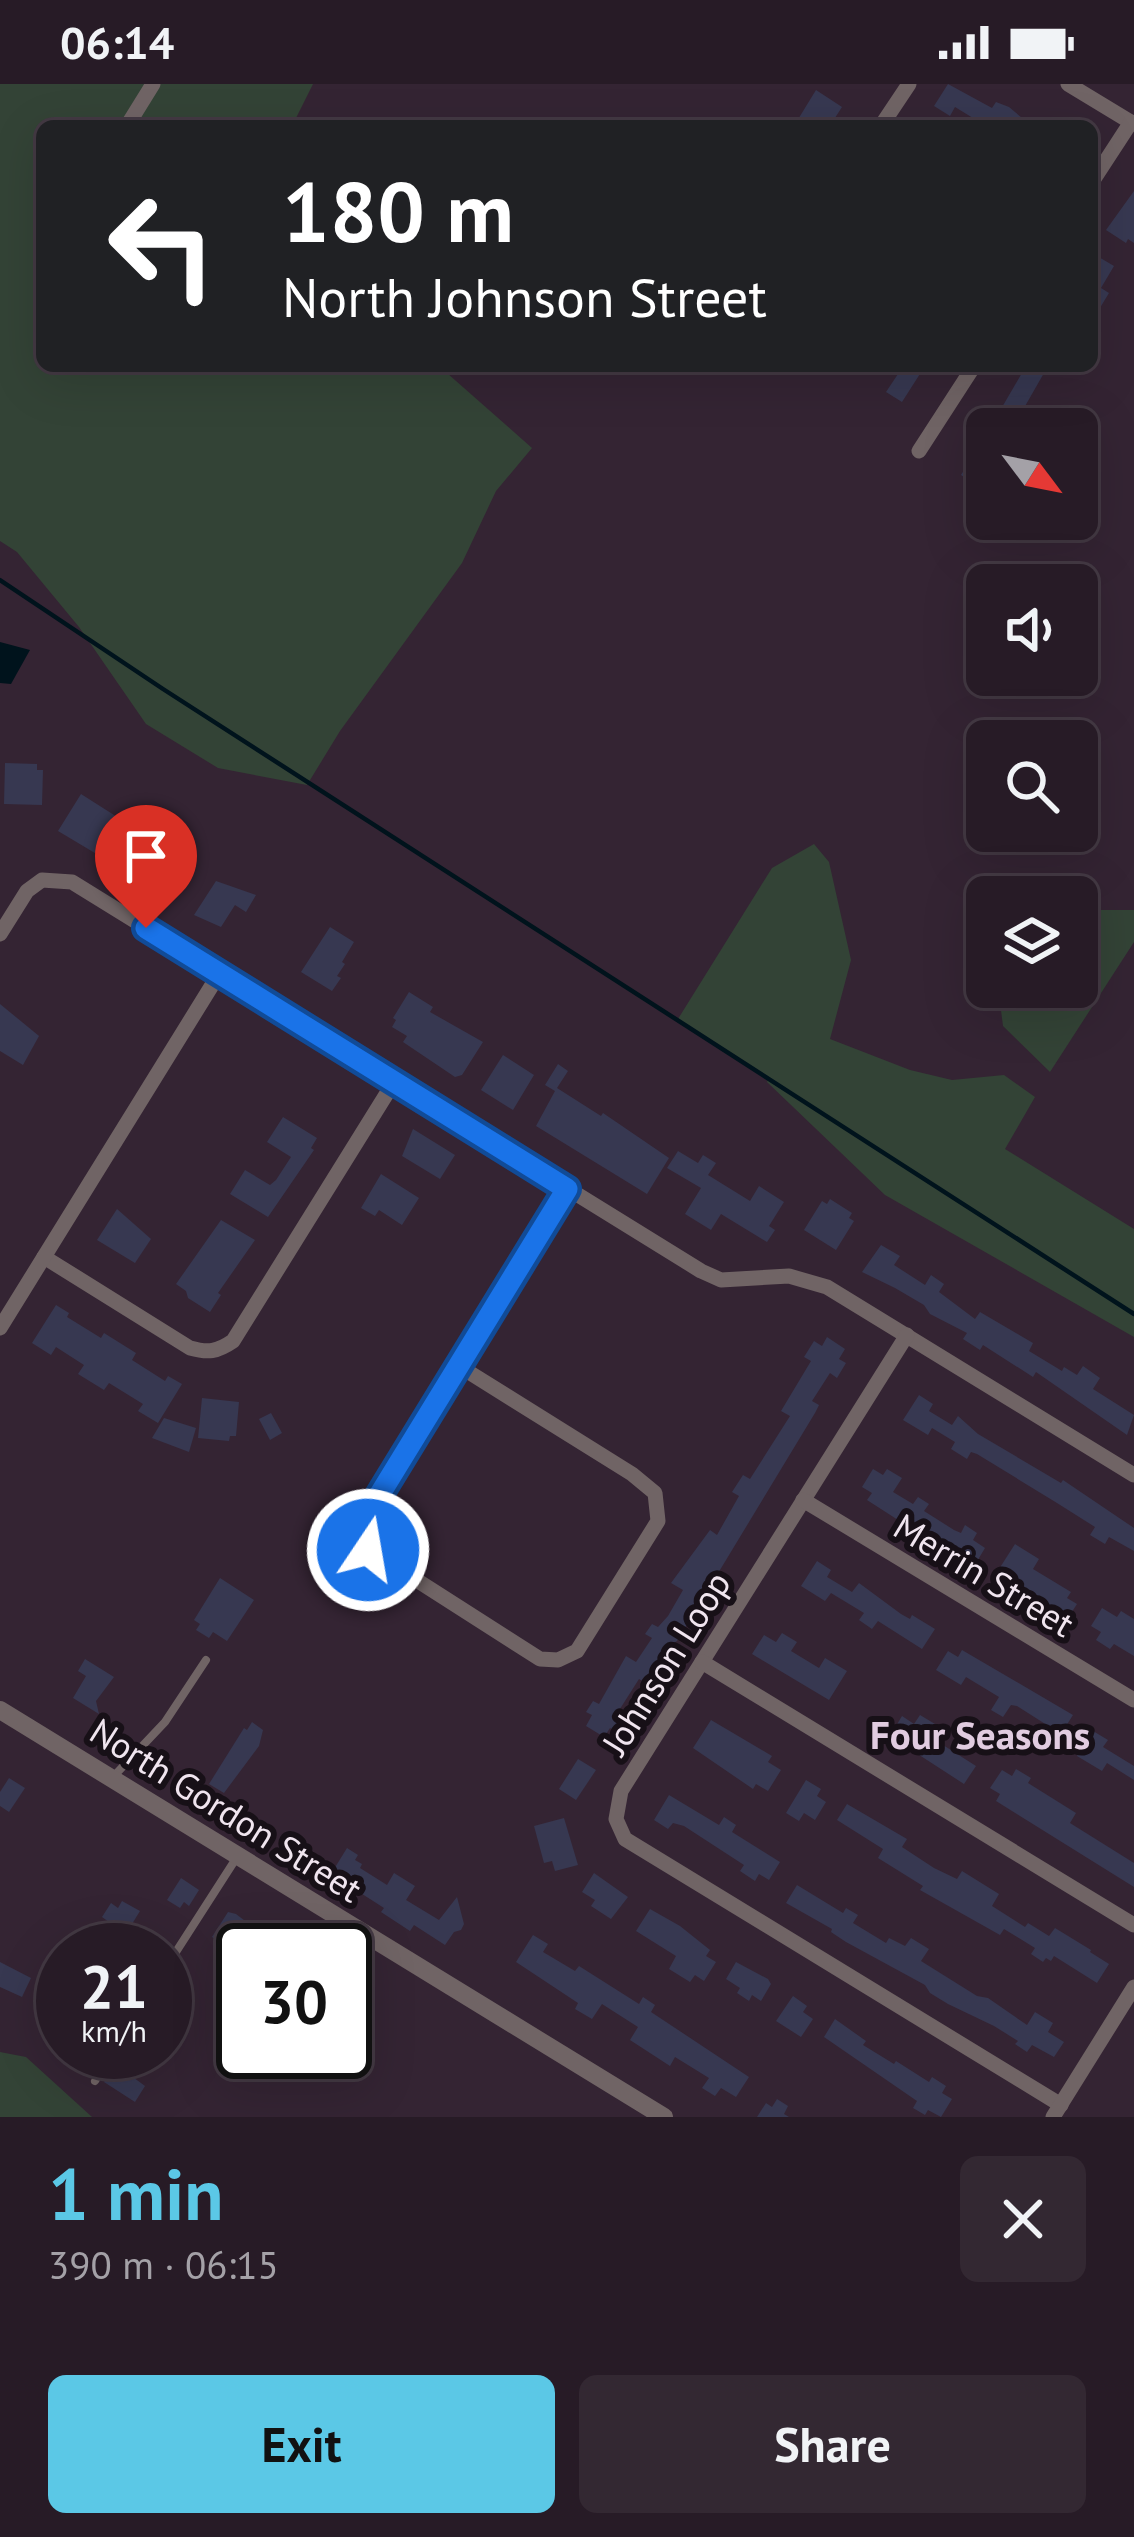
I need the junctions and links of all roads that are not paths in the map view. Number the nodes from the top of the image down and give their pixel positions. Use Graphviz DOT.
graph roads {
  1 [pos="153,84"];
  2 [pos="909,84"];
  3 [pos="1068,84"];
  4 [pos="131,120"];
  5 [pos="885,120"];
  6 [pos="1132,123"];
  7 [pos="1098,173"];
  8 [pos="970,372"];
  9 [pos="919,451"];
  10 [pos="0,934"];
  11 [pos="219,974"];
  12 [pos="394,1082"];
  13 [pos="567,1189"];
  14 [pos="44,1257"];
  15 [pos="0,1328"];
  16 [pos="907,1335"];
  17 [pos="458,1366"];
  18 [pos="1134,1475"];
  19 [pos="803,1500"];
  20 [pos="206,1660"];
  21 [pos="702,1662"];
  22 [pos="1134,1700"];
  23 [pos="0,1710"];
  24 [pos="112,1778"];
  25 [pos="238,1856"];
  26 [pos="1134,1924"];
  27 [pos="192,1927"];
  28 [pos="1134,1987"];
  29 [pos="1057,2111"];
  30 [pos="664,2117"];
  1 -- 4 [label="street"];
  2 -- 5 [label="street"];
  3 -- 6 [label="street"];
  6 -- 7 [label="street"];
  8 -- 9 [label="street"];
  10 -- 11 [label="street"];
  11 -- 12 [label="street"];
  11 -- 14 [label="street"];
  12 -- 13 [label="street"];
  12 -- 14 [label="street"];
  13 -- 16 [label="street"];
  13 -- 17 [label="street"];
  14 -- 15 [label="street"];
  16 -- 18 [label="street"];
  16 -- 19 [label="street, Johnson Loop"];
  17 -- 17 [label="street"];
  19 -- 21 [label="street, Johnson Loop"];
  19 -- 22 [label="street, Merrin Street"];
  20 -- 24 [label="lane"];
  21 -- 26 [label="street"];
  21 -- 29 [label="street, Johnson Loop"];
  23 -- 24 [label="street, North Gordon Street"];
  24 -- 25 [label="street, North Gordon Street"];
  25 -- 27 [label="lane"];
  25 -- 30 [label="street, North Gordon Street"];
  28 -- 29 [label="street"];
}
